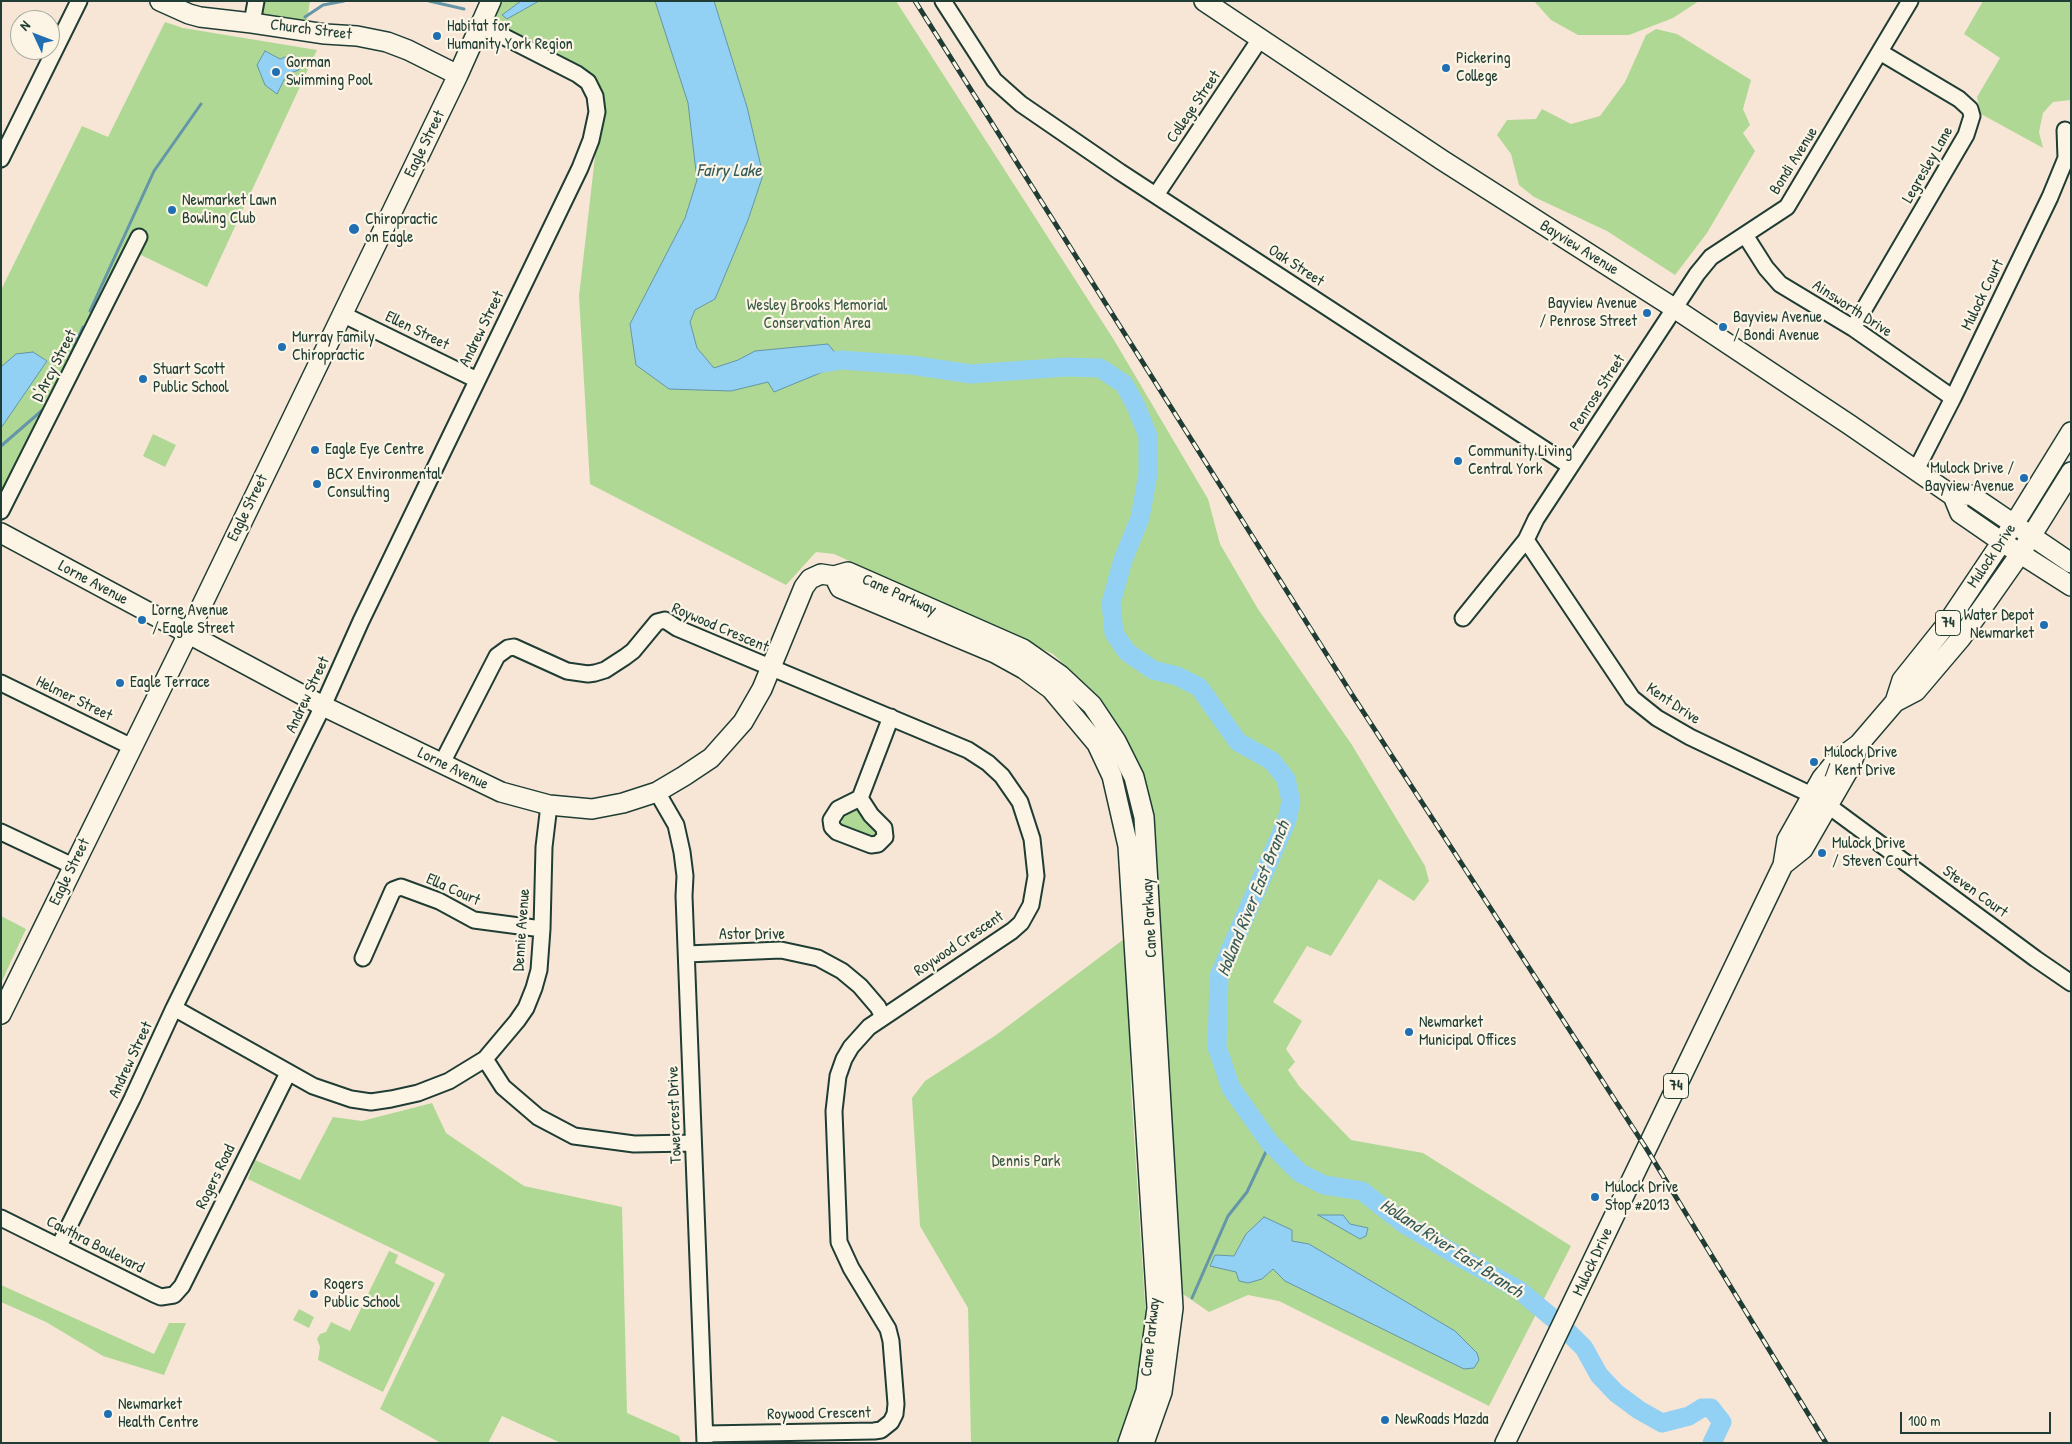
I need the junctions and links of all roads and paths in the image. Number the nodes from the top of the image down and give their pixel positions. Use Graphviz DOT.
graph roads {
  1 [pos="79,1"];
  2 [pos="160,1"];
  3 [pos="256,1"];
  4 [pos="492,1"];
  5 [pos="943,1"];
  6 [pos="1204,1"];
  7 [pos="1910,1"];
  8 [pos="252,23"];
  9 [pos="481,25"];
  10 [pos="1260,39"];
  11 [pos="1880,52"];
  12 [pos="458,75"];
  13 [pos="2065,130"];
  14 [pos="1,159"];
  15 [pos="1156,195"];
  16 [pos="1745,235"];
  17 [pos="139,237"];
  18 [pos="1674,308"];
  19 [pos="342,314"];
  20 [pos="1853,328"];
  21 [pos="477,380"];
  22 [pos="1953,398"];
  23 [pos="2071,432"];
  24 [pos="1570,466"];
  25 [pos="1916,470"];
  26 [pos="2071,472"];
  27 [pos="1953,496"];
  28 [pos="1,511"];
  29 [pos="2013,524"];
  30 [pos="1,533"];
  31 [pos="2030,536"];
  32 [pos="1526,540"];
  33 [pos="2002,542"];
  34 [pos="2020,554"];
  35 [pos="2071,563"];
  36 [pos="834,576"];
  37 [pos="2071,586"];
  38 [pos="1463,618"];
  39 [pos="188,634"];
  40 [pos="770,668"];
  41 [pos="1,683"];
  42 [pos="1895,702"];
  43 [pos="323,706"];
  44 [pos="891,717"];
  45 [pos="1859,744"];
  46 [pos="132,747"];
  47 [pos="442,763"];
  48 [pos="657,792"];
  49 [pos="1811,795"];
  50 [pos="860,798"];
  51 [pos="549,805"];
  52 [pos="1827,805"];
  53 [pos="1,832"];
  54 [pos="1783,865"];
  55 [pos="73,866"];
  56 [pos="542,929"];
  57 [pos="687,954"];
  58 [pos="363,958"];
  59 [pos="2071,982"];
  60 [pos="174,1008"];
  61 [pos="1,1014"];
  62 [pos="883,1017"];
  63 [pos="485,1059"];
  64 [pos="288,1072"];
  65 [pos="694,1143"];
  66 [pos="1,1218"];
  67 [pos="59,1246"];
  68 [pos="174,1295"];
  69 [pos="705,1438"];
  70 [pos="1128,1443"];
  71 [pos="1144,1443"];
  72 [pos="1505,1443"];
  1 -- 14 [label="street"];
  2 -- 8 [label="main road, Church Street"];
  3 -- 8 [label="street"];
  4 -- 9 [label="main road, Eagle Street"];
  5 -- 15 [label="street, Oak Street"];
  6 -- 10 [label="main road, Bayview Avenue"];
  7 -- 11 [label="street, Bondi Avenue"];
  8 -- 12 [label="main road, Church Street"];
  9 -- 12 [label="main road, Eagle Street"];
  9 -- 21 [label="street, Andrew Street"];
  10 -- 15 [label="street, College Street"];
  10 -- 18 [label="main road, Bayview Avenue"];
  11 -- 16 [label="street, Bondi Avenue"];
  11 -- 20 [label="street, Legresley Lane"];
  12 -- 19 [label="main road, Eagle Street"];
  13 -- 22 [label="street, Mulock Court"];
  15 -- 24 [label="street, Oak Street"];
  16 -- 18 [label="street, Bondi Avenue"];
  16 -- 20 [label="street, Ainsworth Drive"];
  17 -- 28 [label="street, D'Arcy Street"];
  18 -- 24 [label="street, Penrose Street"];
  18 -- 25 [label="main road, Bayview Avenue"];
  19 -- 21 [label="street, Ellen Street"];
  19 -- 39 [label="main road, Eagle Street"];
  20 -- 22 [label="street, Ainsworth Drive"];
  21 -- 43 [label="street, Andrew Street"];
  22 -- 25 [label="street, Mulock Court"];
  23 -- 29 [label="main road, Mulock Drive / 74"];
  24 -- 32 [label="street, Penrose Street"];
  25 -- 27 [label="main road, Bayview Avenue"];
  26 -- 31 [label="main road, Mulock Drive / 74"];
  27 -- 29 [label="main road, Bayview Avenue"];
  27 -- 33 [label="main road, Bayview Avenue"];
  29 -- 31 [label="main road, Bayview Avenue"];
  29 -- 33 [label="main road, Mulock Drive / 74"];
  30 -- 39 [label="main road, Lorne Avenue"];
  31 -- 34 [label="main road, Mulock Drive / 74"];
  31 -- 35 [label="main road, Bayview Avenue"];
  32 -- 38 [label="street, Penrose Street"];
  32 -- 49 [label="street, Kent Drive"];
  33 -- 34 [label="main road, Bayview Avenue"];
  33 -- 42 [label="main road, Mulock Drive / 74"];
  34 -- 37 [label="main road, Bayview Avenue"];
  34 -- 42 [label="main road, Mulock Drive / 74"];
  36 -- 40 [label="main road, Lorne Avenue"];
  36 -- 70 [label="main road, Cane Parkway"];
  36 -- 71 [label="main road, Cane Parkway"];
  39 -- 43 [label="main road, Lorne Avenue"];
  39 -- 46 [label="main road, Eagle Street"];
  40 -- 44 [label="street, Roywood Crescent"];
  40 -- 47 [label="street, Roywood Crescent"];
  40 -- 48 [label="main road, Lorne Avenue"];
  41 -- 46 [label="street, Helmer Street"];
  42 -- 45 [label="main road, Mulock Drive / 74"];
  43 -- 47 [label="main road, Lorne Avenue"];
  43 -- 60 [label="street, Andrew Street"];
  44 -- 50 [label="street"];
  44 -- 62 [label="street, Roywood Crescent"];
  45 -- 49 [label="main road, Mulock Drive / 74"];
  45 -- 52 [label="main road, Mulock Drive / 74"];
  46 -- 55 [label="main road, Eagle Street"];
  47 -- 51 [label="main road, Lorne Avenue"];
  48 -- 51 [label="main road, Lorne Avenue"];
  48 -- 57 [label="street, Towercrest Drive"];
  49 -- 52 [label="street, Steven Court"];
  49 -- 54 [label="main road, Mulock Drive / 74"];
  51 -- 56 [label="street, Dennie Avenue"];
  52 -- 54 [label="main road, Mulock Drive / 74"];
  52 -- 59 [label="street, Steven Court"];
  53 -- 55 [label="street"];
  54 -- 72 [label="main road, Mulock Drive / 74"];
  55 -- 61 [label="main road, Eagle Street"];
  56 -- 58 [label="street, Ella Court"];
  56 -- 63 [label="street, Dennie Avenue"];
  57 -- 62 [label="street, Astor Drive"];
  57 -- 65 [label="street, Towercrest Drive"];
  60 -- 64 [label="street, Dennie Avenue"];
  60 -- 67 [label="street, Andrew Street"];
  62 -- 69 [label="street, Roywood Crescent"];
  63 -- 64 [label="street, Dennie Avenue"];
  63 -- 65 [label="street"];
  64 -- 68 [label="street, Rogers Road"];
  65 -- 69 [label="street, Towercrest Drive"];
  66 -- 67 [label="street, Cawthra Boulevard"];
  67 -- 68 [label="street, Cawthra Boulevard"];
}
